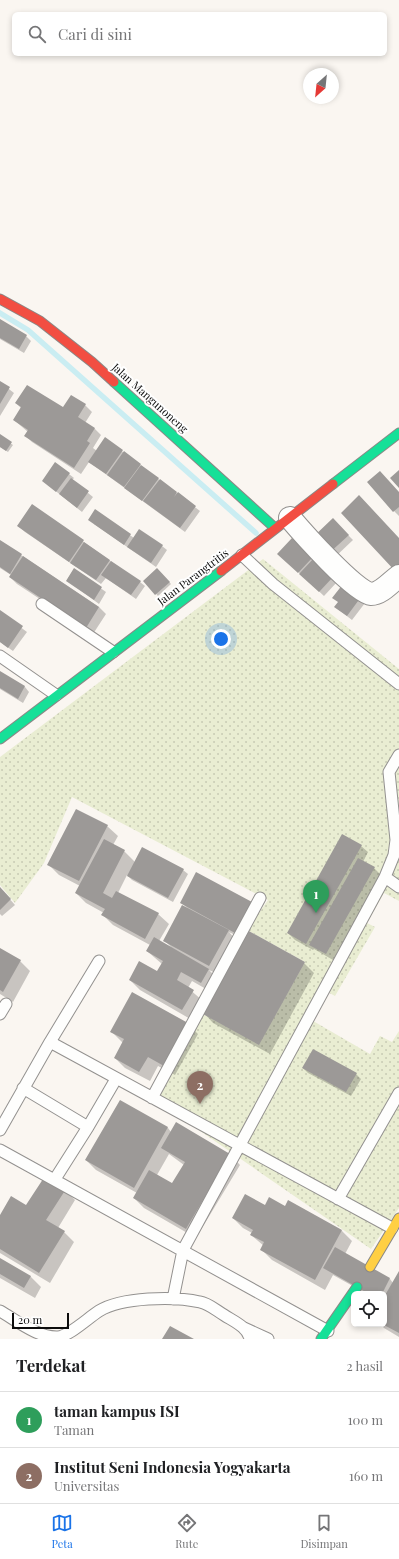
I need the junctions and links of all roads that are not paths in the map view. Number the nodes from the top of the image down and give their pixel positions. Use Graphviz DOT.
graph roads {
  1 [pos="0,299"];
  2 [pos="399,433"];
  3 [pos="282,523"];
  4 [pos="242,555"];
  5 [pos="399,576"];
  6 [pos="42,604"];
  7 [pos="113,652"];
  8 [pos="0,656"];
  9 [pos="399,684"];
  10 [pos="56,695"];
  11 [pos="0,739"];
  12 [pos="399,755"];
  13 [pos="386,877"];
  14 [pos="399,887"];
  15 [pos="260,898"];
  16 [pos="99,961"];
  17 [pos="6,1004"];
  18 [pos="0,1014"];
  19 [pos="50,1042"];
  20 [pos="116,1078"];
  21 [pos="23,1088"];
  22 [pos="399,1093"];
  23 [pos="152,1098"];
  24 [pos="88,1127"];
  25 [pos="0,1130"];
  26 [pos="240,1146"];
  27 [pos="0,1150"];
  28 [pos="55,1179"];
  29 [pos="338,1199"];
  30 [pos="399,1218"];
  31 [pos="392,1228"];
  32 [pos="183,1250"];
  33 [pos="370,1267"];
  34 [pos="357,1287"];
  35 [pos="173,1299"];
  36 [pos="0,1311"];
  37 [pos="244,1328"];
  38 [pos="325,1335"];
  39 [pos="45,1337"];
  40 [pos="250,1339"];
  41 [pos="268,1339"];
  1 -- 3 [label="main road, Jalan Mangunoneng"];
  2 -- 3 [label="main road, Jalan Parangtritis"];
  3 -- 4 [label="main road, Jalan Parangtritis"];
  3 -- 5 [label="street"];
  4 -- 7 [label="main road, Jalan Parangtritis"];
  4 -- 9 [label="lane"];
  6 -- 7 [label="lane"];
  7 -- 10 [label="main road, Jalan Parangtritis"];
  8 -- 10 [label="lane"];
  10 -- 11 [label="main road, Jalan Parangtritis"];
  12 -- 13 [label="lane"];
  13 -- 14 [label="lane"];
  13 -- 26 [label="lane"];
  15 -- 23 [label="lane"];
  16 -- 19 [label="lane"];
  17 -- 18 [label="lane"];
  19 -- 20 [label="lane"];
  19 -- 21 [label="lane"];
  20 -- 23 [label="lane"];
  20 -- 24 [label="lane"];
  21 -- 24 [label="lane"];
  21 -- 25 [label="lane"];
  22 -- 29 [label="lane"];
  23 -- 26 [label="lane"];
  24 -- 28 [label="lane"];
  26 -- 29 [label="lane"];
  26 -- 32 [label="lane"];
  27 -- 28 [label="lane"];
  28 -- 32 [label="lane"];
  29 -- 31 [label="lane"];
  30 -- 31 [label="main road"];
  31 -- 33 [label="main road"];
  32 -- 35 [label="lane"];
  32 -- 38 [label="lane"];
  34 -- 38 [label="main road"];
  35 -- 37 [label="lane"];
  35 -- 39 [label="lane"];
  36 -- 39 [label="lane"];
  37 -- 40 [label="lane"];
  37 -- 41 [label="lane"];
}
